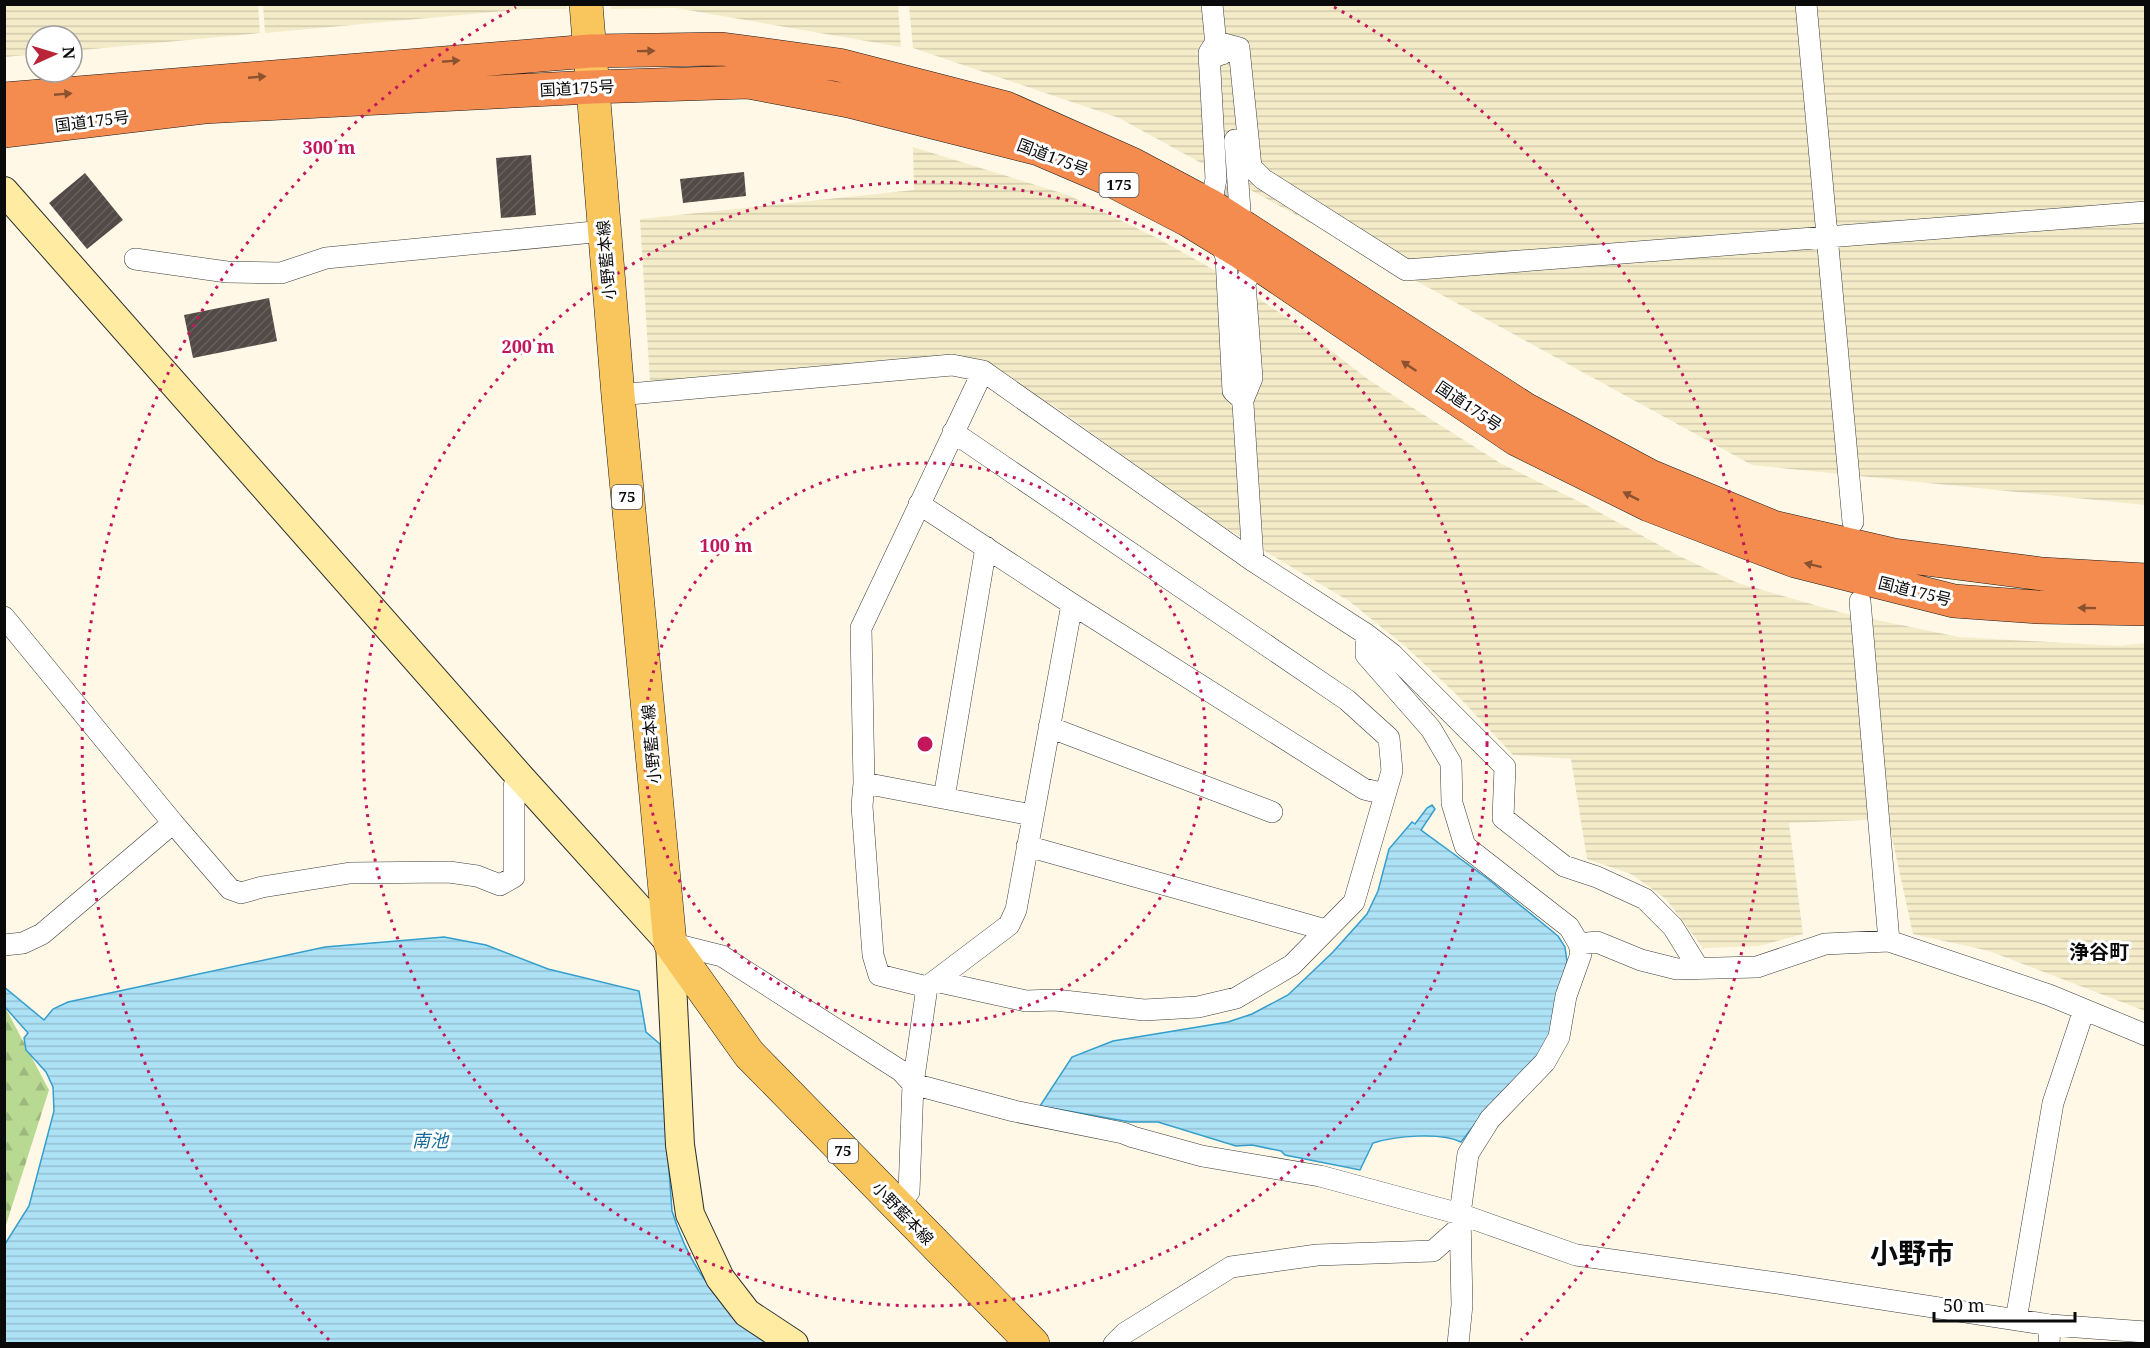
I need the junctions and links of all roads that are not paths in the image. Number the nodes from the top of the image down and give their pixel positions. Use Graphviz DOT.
graph roads {
  1 [pos="586,4"];
  2 [pos="1212,4"];
  3 [pos="1806,4"];
  4 [pos="1216,42"];
  5 [pos="590,51"];
  6 [pos="592,87"];
  7 [pos="4,99"];
  8 [pos="4,131"];
  9 [pos="4,191"];
  10 [pos="1219,196"];
  11 [pos="2145,212"];
  12 [pos="604,231"];
  13 [pos="1231,232"];
  14 [pos="1827,237"];
  15 [pos="135,259"];
  16 [pos="1245,269"];
  17 [pos="983,371"];
  18 [pos="618,395"];
  19 [pos="1243,400"];
  20 [pos="953,432"];
  21 [pos="919,504"];
  22 [pos="986,547"];
  23 [pos="1253,561"];
  24 [pos="1857,562"];
  25 [pos="2145,580"];
  26 [pos="1072,604"];
  27 [pos="2145,609"];
  28 [pos="4,618"];
  29 [pos="1366,634"];
  30 [pos="1049,727"];
  31 [pos="521,778"];
  32 [pos="864,783"];
  33 [pos="1385,794"];
  34 [pos="944,798"];
  35 [pos="1272,812"];
  36 [pos="1032,815"];
  37 [pos="172,823"];
  38 [pos="1027,846"];
  39 [pos="1326,930"];
  40 [pos="1889,941"];
  41 [pos="670,943"];
  42 [pos="1579,944"];
  43 [pos="4,945"];
  44 [pos="1699,969"];
  45 [pos="931,984"];
  46 [pos="2084,1010"];
  47 [pos="2145,1035"];
  48 [pos="913,1084"];
  49 [pos="897,1207"];
  50 [pos="1460,1221"];
  51 [pos="2016,1320"];
  52 [pos="2145,1332"];
  53 [pos="2049,1334"];
  54 [pos="794,1344"];
  55 [pos="1033,1344"];
  56 [pos="1114,1344"];
  57 [pos="1458,1344"];
  1 -- 5 [label="main road, 小野藍本線 / 75"];
  2 -- 4 [label="street"];
  3 -- 14 [label="street"];
  4 -- 10 [label="street"];
  4 -- 13 [label="street"];
  4 -- 14 [label="street"];
  5 -- 6 [label="main road, 小野藍本線 / 75"];
  7 -- 5 [label="highway, 国道175号 / 175, one-way"];
  5 -- 10 [label="highway, 国道175号 / 175, one-way"];
  6 -- 8 [label="highway, 国道175号 / 175"];
  6 -- 12 [label="main road, 小野藍本線 / 75"];
  6 -- 13 [label="highway, 国道175号 / 175"];
  9 -- 31 [label="street"];
  10 -- 13 [label="highway, 国道175号 / 175"];
  11 -- 14 [label="street"];
  12 -- 15 [label="street"];
  12 -- 18 [label="main road, 小野藍本線 / 75"];
  13 -- 16 [label="highway, 国道175号 / 175"];
  13 -- 19 [label="street"];
  13 -- 24 [label="highway, 国道175号 / 175"];
  14 -- 24 [label="street"];
  16 -- 19 [label="street"];
  24 -- 16 [label="highway, 国道175号 / 175, one-way"];
  17 -- 18 [label="street"];
  17 -- 20 [label="street"];
  17 -- 23 [label="street"];
  18 -- 41 [label="main road, 小野藍本線 / 75"];
  19 -- 23 [label="street"];
  20 -- 21 [label="street"];
  20 -- 33 [label="street"];
  21 -- 22 [label="street"];
  21 -- 32 [label="street"];
  22 -- 26 [label="street"];
  22 -- 34 [label="street"];
  23 -- 29 [label="street"];
  24 -- 25 [label="highway, 国道175号 / 175"];
  27 -- 24 [label="highway, 国道175号 / 175, one-way"];
  24 -- 40 [label="street"];
  26 -- 30 [label="street"];
  26 -- 33 [label="street"];
  28 -- 37 [label="street"];
  29 -- 42 [label="street"];
  29 -- 44 [label="street"];
  30 -- 35 [label="street"];
  30 -- 36 [label="street"];
  31 -- 37 [label="street"];
  31 -- 41 [label="street"];
  32 -- 34 [label="street"];
  32 -- 45 [label="street"];
  33 -- 39 [label="street"];
  34 -- 36 [label="street"];
  36 -- 38 [label="street"];
  37 -- 43 [label="street"];
  38 -- 39 [label="street"];
  38 -- 45 [label="street"];
  39 -- 45 [label="street"];
  40 -- 44 [label="street"];
  40 -- 46 [label="street"];
  41 -- 48 [label="street"];
  41 -- 49 [label="main road, 小野藍本線 / 75"];
  41 -- 54 [label="street"];
  42 -- 44 [label="street"];
  42 -- 50 [label="street"];
  45 -- 48 [label="street"];
  46 -- 47 [label="street"];
  46 -- 51 [label="street"];
  48 -- 49 [label="street"];
  48 -- 50 [label="street"];
  49 -- 55 [label="main road, 小野藍本線 / 75"];
  50 -- 51 [label="street"];
  50 -- 56 [label="street"];
  50 -- 57 [label="street"];
  51 -- 53 [label="street"];
  52 -- 53 [label="street"];
}
